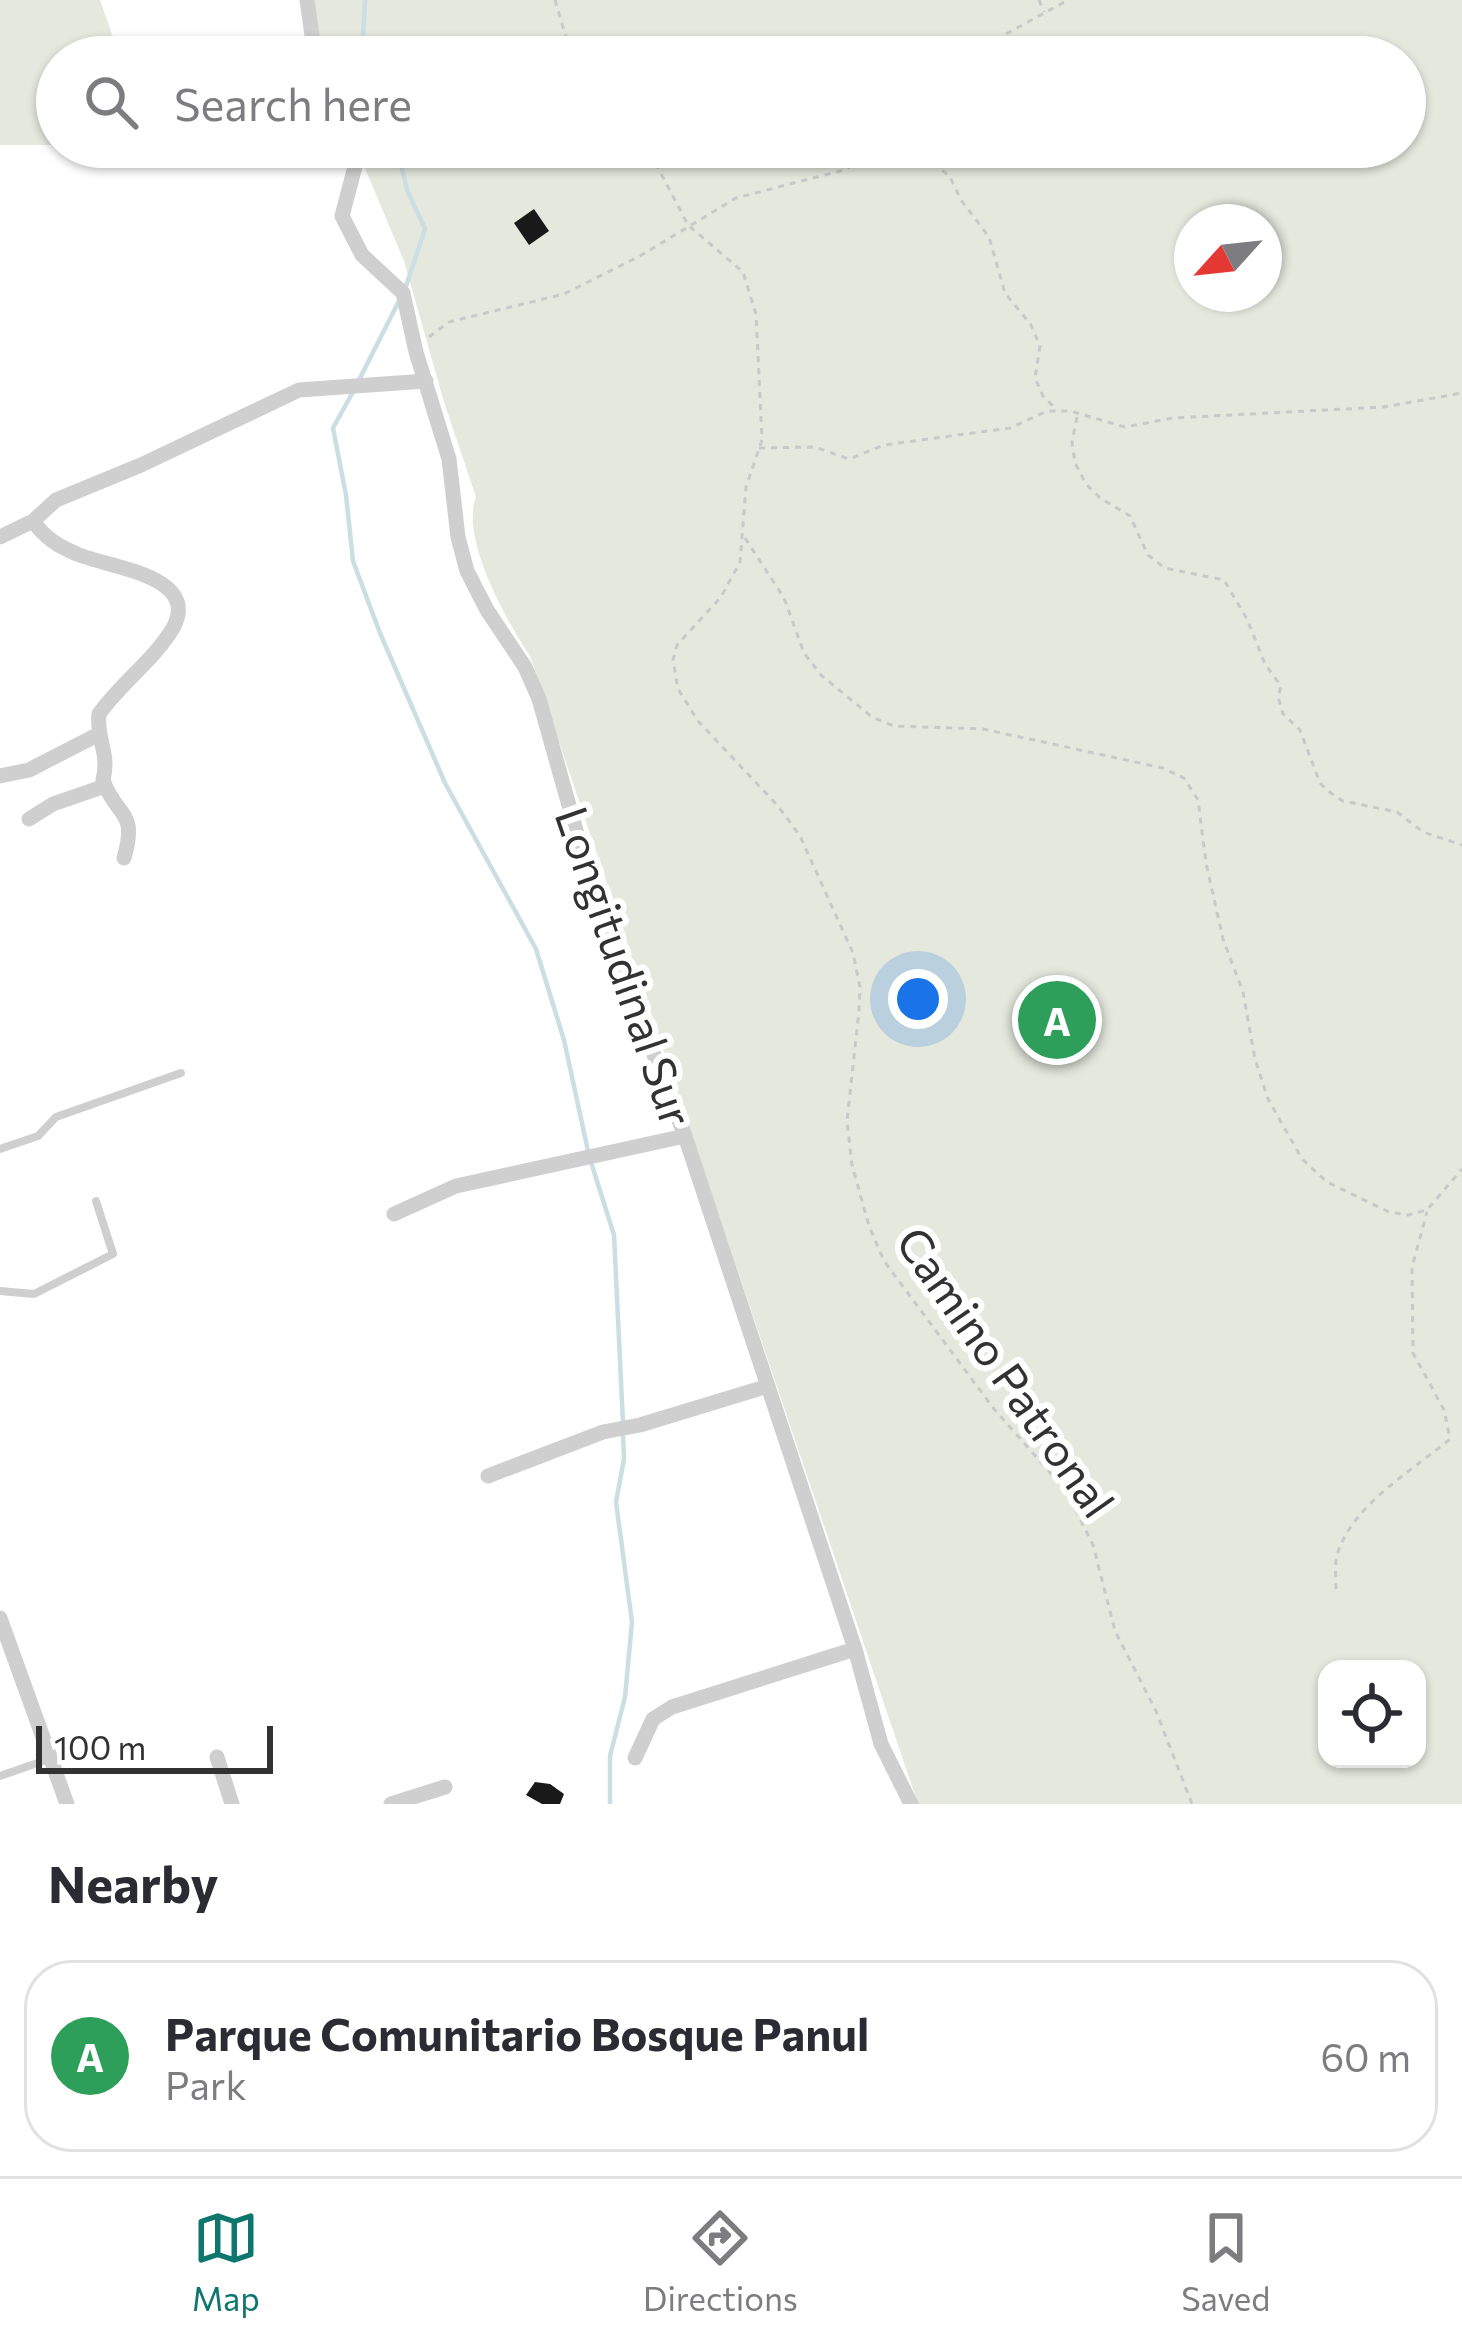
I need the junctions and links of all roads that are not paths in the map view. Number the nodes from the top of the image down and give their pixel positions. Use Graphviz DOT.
graph roads {
  1 [pos="307,0"];
  2 [pos="312,36"];
  3 [pos="355,168"];
  4 [pos="426,381"];
  5 [pos="33,521"];
  6 [pos="0,537"];
  7 [pos="99,734"];
  8 [pos="0,776"];
  9 [pos="105,786"];
  10 [pos="28,819"];
  11 [pos="124,858"];
  12 [pos="181,1073"];
  13 [pos="685,1136"];
  14 [pos="0,1150"];
  15 [pos="96,1201"];
  16 [pos="394,1214"];
  17 [pos="0,1291"];
  18 [pos="768,1386"];
  19 [pos="488,1476"];
  20 [pos="0,1618"];
  21 [pos="855,1649"];
  22 [pos="217,1757"];
  23 [pos="50,1758"];
  24 [pos="635,1758"];
  25 [pos="0,1776"];
  26 [pos="445,1787"];
  27 [pos="905,1802"];
  28 [pos="67,1804"];
  29 [pos="232,1804"];
  30 [pos="391,1804"];
  1 -- 2 [label="street"];
  3 -- 4 [label="street, Longitudinal Sur"];
  4 -- 5 [label="street"];
  4 -- 13 [label="street, Longitudinal Sur"];
  5 -- 6 [label="street"];
  5 -- 7 [label="street"];
  7 -- 8 [label="street"];
  7 -- 9 [label="street"];
  9 -- 10 [label="street"];
  9 -- 11 [label="street"];
  12 -- 14 [label="lane"];
  13 -- 16 [label="street"];
  13 -- 18 [label="street, Longitudinal Sur"];
  15 -- 17 [label="lane"];
  18 -- 19 [label="street"];
  18 -- 21 [label="street, Longitudinal Sur"];
  20 -- 23 [label="street"];
  21 -- 24 [label="street"];
  21 -- 27 [label="street, Longitudinal Sur"];
  22 -- 29 [label="street"];
  23 -- 25 [label="lane"];
  23 -- 28 [label="street"];
  26 -- 30 [label="street"];
}
